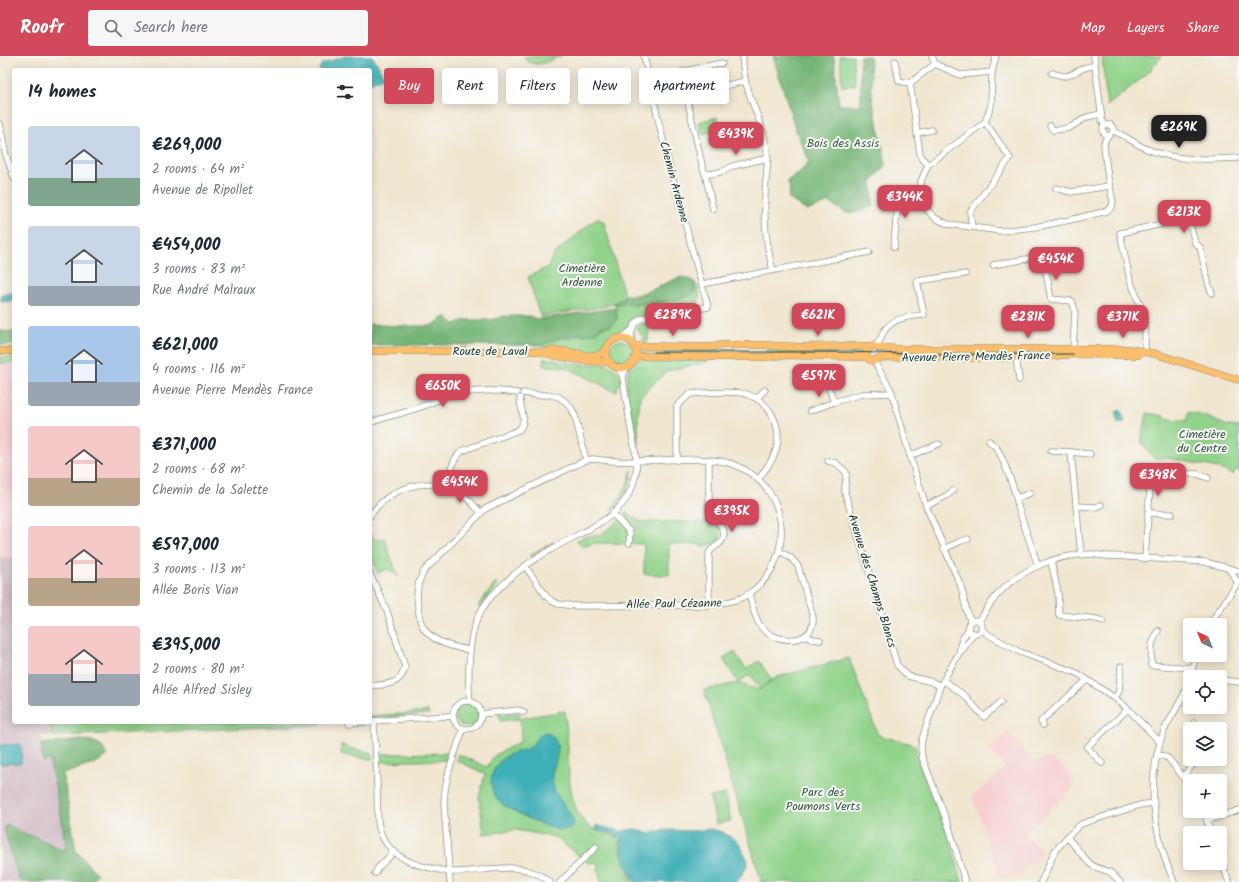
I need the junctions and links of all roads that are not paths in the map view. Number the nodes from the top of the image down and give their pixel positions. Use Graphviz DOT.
graph roads {
  1 [pos="644,56"];
  2 [pos="743,56"];
  3 [pos="932,56"];
  4 [pos="996,56"];
  5 [pos="1094,56"];
  6 [pos="896,61"];
  7 [pos="722,63"];
  8 [pos="935,64"];
  9 [pos="1095,66"];
  10 [pos="699,68"];
  11 [pos="992,72"];
  12 [pos="1052,73"];
  13 [pos="745,81"];
  14 [pos="910,83"];
  15 [pos="729,85"];
  16 [pos="688,104"];
  17 [pos="1101,114"];
  18 [pos="985,122"];
  19 [pos="0,124"];
  20 [pos="1105,125"];
  21 [pos="1050,126"];
  22 [pos="932,130"];
  23 [pos="1113,131"];
  24 [pos="917,133"];
  25 [pos="1107,136"];
  26 [pos="768,158"];
  27 [pos="1239,158"];
  28 [pos="928,166"];
  29 [pos="12,172"];
  30 [pos="705,173"];
  31 [pos="1109,186"];
  32 [pos="1056,188"];
  33 [pos="921,194"];
  34 [pos="713,209"];
  35 [pos="972,227"];
  36 [pos="894,247"];
  37 [pos="869,252"];
  38 [pos="994,265"];
  39 [pos="773,270"];
  40 [pos="965,274"];
  41 [pos="702,284"];
  42 [pos="1212,293"];
  43 [pos="632,330"];
  44 [pos="622,338"];
  45 [pos="633,344"];
  46 [pos="874,347"];
  47 [pos="607,350"];
  48 [pos="0,351"];
  49 [pos="12,351"];
  50 [pos="372,351"];
  51 [pos="537,351"];
  52 [pos="1145,351"];
  53 [pos="1074,352"];
  54 [pos="636,356"];
  55 [pos="867,357"];
  56 [pos="1016,357"];
  57 [pos="877,360"];
  58 [pos="610,362"];
  59 [pos="627,366"];
  60 [pos="618,367"];
  61 [pos="623,377"];
  62 [pos="1019,380"];
  63 [pos="1239,380"];
  64 [pos="1239,383"];
  65 [pos="814,385"];
  66 [pos="766,390"];
  67 [pos="892,393"];
  68 [pos="520,395"];
  69 [pos="757,398"];
  70 [pos="834,402"];
  71 [pos="810,411"];
  72 [pos="372,422"];
  73 [pos="989,441"];
  74 [pos="939,444"];
  75 [pos="1050,451"];
  76 [pos="1071,452"];
  77 [pos="1090,454"];
  78 [pos="910,456"];
  79 [pos="586,460"];
  80 [pos="677,460"];
  81 [pos="709,460"];
  82 [pos="636,461"];
  83 [pos="828,461"];
  84 [pos="1208,478"];
  85 [pos="758,480"];
  86 [pos="446,485"];
  87 [pos="953,491"];
  88 [pos="1030,493"];
  89 [pos="1017,498"];
  90 [pos="1101,505"];
  91 [pos="926,506"];
  92 [pos="1076,506"];
  93 [pos="372,513"];
  94 [pos="481,513"];
  95 [pos="1148,513"];
  96 [pos="613,514"];
  97 [pos="1172,514"];
  98 [pos="968,539"];
  99 [pos="629,543"];
  100 [pos="944,549"];
  101 [pos="780,551"];
  102 [pos="1081,555"];
  103 [pos="1145,558"];
  104 [pos="1051,561"];
  105 [pos="525,566"];
  106 [pos="1038,566"];
  107 [pos="1227,567"];
  108 [pos="1239,571"];
  109 [pos="372,578"];
  110 [pos="1239,581"];
  111 [pos="749,594"];
  112 [pos="709,605"];
  113 [pos="1214,618"];
  114 [pos="971,621"];
  115 [pos="979,621"];
  116 [pos="1103,621"];
  117 [pos="969,629"];
  118 [pos="981,629"];
  119 [pos="1158,630"];
  120 [pos="974,633"];
  121 [pos="806,635"];
  122 [pos="820,640"];
  123 [pos="470,650"];
  124 [pos="958,653"];
  125 [pos="1121,666"];
  126 [pos="1183,673"];
  127 [pos="1087,680"];
  128 [pos="1227,681"];
  129 [pos="1239,682"];
  130 [pos="941,683"];
  131 [pos="372,686"];
  132 [pos="1183,696"];
  133 [pos="1115,698"];
  134 [pos="470,701"];
  135 [pos="1001,702"];
  136 [pos="1128,709"];
  137 [pos="524,712"];
  138 [pos="484,714"];
  139 [pos="453,717"];
  140 [pos="372,721"];
  141 [pos="1043,726"];
  142 [pos="463,728"];
  143 [pos="1160,742"];
  144 [pos="1157,755"];
  145 [pos="1102,764"];
  146 [pos="1183,778"];
  147 [pos="1153,803"];
  148 [pos="1239,810"];
  149 [pos="1206,818"];
  150 [pos="1207,821"];
  151 [pos="1209,826"];
  152 [pos="1067,837"];
  153 [pos="596,846"];
  154 [pos="394,852"];
  155 [pos="1224,870"];
  156 [pos="450,872"];
  157 [pos="375,873"];
  158 [pos="450,882"];
  159 [pos="550,882"];
  160 [pos="560,882"];
  161 [pos="965,882"];
  162 [pos="1041,882"];
  163 [pos="1120,882"];
  164 [pos="1174,882"];
  165 [pos="1229,882"];
  1 -- 41 [label="street, Chemin Ardenne"];
  2 -- 13 [label="street"];
  3 -- 8 [label="street"];
  4 -- 11 [label="street"];
  5 -- 9 [label="street"];
  6 -- 14 [label="street"];
  7 -- 10 [label="street"];
  8 -- 11 [label="street"];
  8 -- 14 [label="street"];
  9 -- 12 [label="street"];
  9 -- 17 [label="street"];
  11 -- 18 [label="street"];
  13 -- 15 [label="street"];
  13 -- 26 [label="street"];
  14 -- 24 [label="street"];
  16 -- 30 [label="street"];
  17 -- 20 [label="street"];
  17 -- 21 [label="street"];
  18 -- 28 [label="street"];
  18 -- 35 [label="street"];
  19 -- 29 [label="street"];
  20 -- 23 [label="street"];
  20 -- 25 [label="street"];
  22 -- 24 [label="street"];
  23 -- 25 [label="street"];
  23 -- 27 [label="street"];
  24 -- 28 [label="street"];
  25 -- 31 [label="street"];
  26 -- 30 [label="street"];
  26 -- 39 [label="street"];
  28 -- 33 [label="street"];
  30 -- 34 [label="street"];
  31 -- 32 [label="street"];
  31 -- 35 [label="street"];
  33 -- 35 [label="street"];
  33 -- 36 [label="street"];
  37 -- 39 [label="street"];
  38 -- 53 [label="street"];
  39 -- 41 [label="street"];
  40 -- 46 [label="street"];
  41 -- 43 [label="street, Chemin Ardenne"];
  42 -- 52 [label="street"];
  43 -- 44 [label="street"];
  43 -- 45 [label="street"];
  44 -- 45 [label="main road"];
  44 -- 47 [label="main road"];
  45 -- 46 [label="main road, Avenue Pierre Mendès France"];
  45 -- 54 [label="main road"];
  46 -- 53 [label="main road, Avenue Pierre Mendès France"];
  46 -- 55 [label="main road"];
  46 -- 57 [label="main road"];
  47 -- 51 [label="main road"];
  47 -- 58 [label="main road"];
  48 -- 49 [label="main road"];
  50 -- 51 [label="main road, Route de Laval"];
  51 -- 58 [label="main road, Route de Laval"];
  52 -- 53 [label="main road"];
  52 -- 63 [label="main road"];
  53 -- 56 [label="main road, Avenue Pierre Mendès France"];
  53 -- 64 [label="main road"];
  54 -- 55 [label="main road"];
  54 -- 59 [label="main road"];
  55 -- 57 [label="main road"];
  56 -- 57 [label="main road, Avenue Pierre Mendès France"];
  56 -- 62 [label="street"];
  57 -- 67 [label="street"];
  58 -- 60 [label="main road"];
  59 -- 60 [label="main road"];
  59 -- 61 [label="street"];
  60 -- 61 [label="street"];
  61 -- 82 [label="street"];
  65 -- 70 [label="street"];
  66 -- 69 [label="street"];
  67 -- 70 [label="street"];
  67 -- 78 [label="street"];
  68 -- 72 [label="street"];
  68 -- 79 [label="street"];
  68 -- 86 [label="street"];
  69 -- 80 [label="street"];
  69 -- 85 [label="street"];
  70 -- 71 [label="street"];
  73 -- 89 [label="street"];
  74 -- 78 [label="street"];
  75 -- 76 [label="street"];
  76 -- 77 [label="street"];
  76 -- 92 [label="street"];
  78 -- 91 [label="street"];
  79 -- 82 [label="street, Allée Paul Cézanne"];
  79 -- 94 [label="street"];
  80 -- 81 [label="street, Allée Paul Cézanne"];
  80 -- 82 [label="street, Allée Paul Cézanne"];
  81 -- 85 [label="street, Allée Paul Cézanne"];
  81 -- 112 [label="street"];
  82 -- 96 [label="street"];
  83 -- 130 [label="street, Avenue des Champs Blancs"];
  84 -- 95 [label="street"];
  85 -- 101 [label="street, Allée Paul Cézanne"];
  86 -- 93 [label="street"];
  86 -- 94 [label="street"];
  87 -- 91 [label="street"];
  88 -- 89 [label="street"];
  89 -- 106 [label="street"];
  90 -- 92 [label="street"];
  91 -- 100 [label="street"];
  92 -- 102 [label="street"];
  94 -- 123 [label="street"];
  95 -- 97 [label="street"];
  95 -- 103 [label="street"];
  96 -- 99 [label="street"];
  96 -- 105 [label="street"];
  98 -- 100 [label="street"];
  100 -- 114 [label="street"];
  101 -- 111 [label="street, Allée Paul Cézanne"];
  101 -- 121 [label="street"];
  102 -- 103 [label="street"];
  102 -- 104 [label="street"];
  103 -- 107 [label="street"];
  104 -- 106 [label="street"];
  104 -- 116 [label="street"];
  105 -- 112 [label="street, Allée Paul Cézanne"];
  105 -- 123 [label="street"];
  106 -- 115 [label="street"];
  107 -- 108 [label="street"];
  107 -- 110 [label="street"];
  109 -- 131 [label="street"];
  110 -- 113 [label="street"];
  111 -- 112 [label="street, Allée Paul Cézanne"];
  111 -- 121 [label="street"];
  114 -- 115 [label="street"];
  114 -- 117 [label="street"];
  115 -- 118 [label="street"];
  117 -- 120 [label="street"];
  117 -- 124 [label="street"];
  118 -- 120 [label="street"];
  118 -- 127 [label="street"];
  119 -- 126 [label="street"];
  120 -- 124 [label="street"];
  121 -- 122 [label="street"];
  123 -- 134 [label="street"];
  124 -- 130 [label="street"];
  125 -- 133 [label="street"];
  127 -- 133 [label="street"];
  127 -- 141 [label="street"];
  128 -- 129 [label="street"];
  130 -- 135 [label="street"];
  130 -- 161 [label="street"];
  132 -- 143 [label="street"];
  133 -- 136 [label="street"];
  134 -- 138 [label="street"];
  134 -- 139 [label="street"];
  136 -- 143 [label="street"];
  136 -- 145 [label="street"];
  137 -- 138 [label="street"];
  138 -- 142 [label="street"];
  139 -- 140 [label="street"];
  139 -- 142 [label="street"];
  140 -- 154 [label="street"];
  142 -- 156 [label="street"];
  143 -- 144 [label="street"];
  144 -- 146 [label="street"];
  144 -- 147 [label="street"];
  147 -- 152 [label="street"];
  147 -- 164 [label="street"];
  148 -- 150 [label="street"];
  149 -- 150 [label="street"];
  150 -- 151 [label="street"];
  152 -- 162 [label="street"];
  152 -- 163 [label="street"];
  153 -- 160 [label="street"];
  154 -- 156 [label="street"];
  154 -- 157 [label="street"];
  155 -- 165 [label="street"];
  156 -- 158 [label="street"];
  156 -- 159 [label="street"];
}
